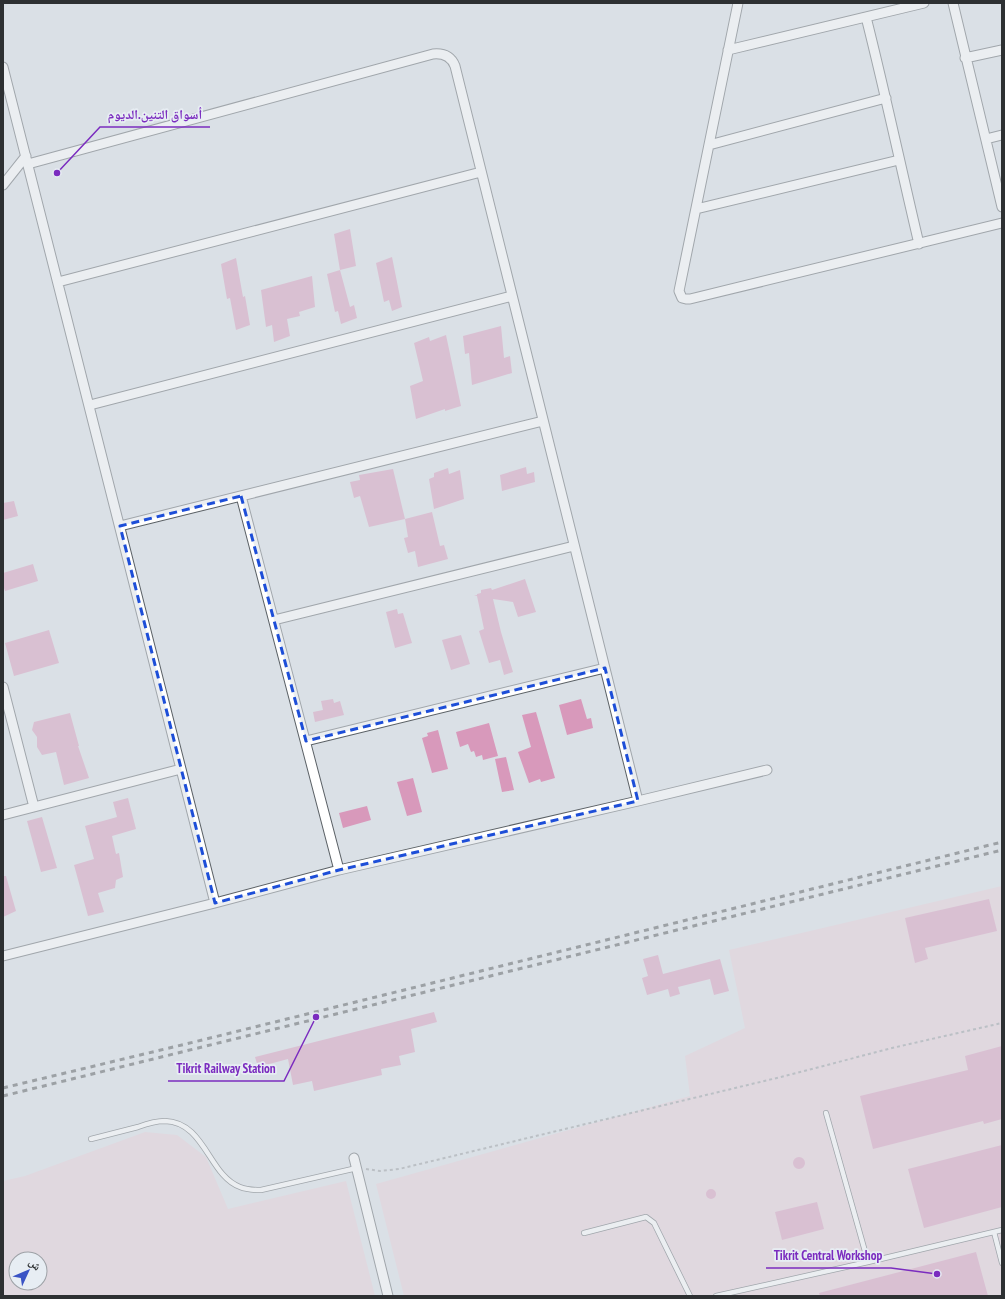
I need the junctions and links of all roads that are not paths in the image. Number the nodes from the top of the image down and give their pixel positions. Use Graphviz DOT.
graph roads {
  1 [pos="738,3"];
  2 [pos="924,3"];
  3 [pos="953,3"];
  4 [pos="866,17"];
  5 [pos="728,50"];
  6 [pos="1002,50"];
  7 [pos="966,58"];
  8 [pos="3,67"];
  9 [pos="886,98"];
  10 [pos="1002,135"];
  11 [pos="986,139"];
  12 [pos="709,145"];
  13 [pos="27,160"];
  14 [pos="899,160"];
  15 [pos="481,172"];
  16 [pos="3,186"];
  17 [pos="1002,207"];
  18 [pos="696,209"];
  19 [pos="1002,223"];
  20 [pos="919,244"];
  21 [pos="58,282"];
  22 [pos="512,296"];
  23 [pos="90,405"];
  24 [pos="543,421"];
  25 [pos="242,496"];
  26 [pos="120,526"];
  27 [pos="574,546"];
  28 [pos="274,620"];
  29 [pos="605,668"];
  30 [pos="3,687"];
  31 [pos="5,704"];
  32 [pos="306,741"];
  33 [pos="181,768"];
  34 [pos="767,770"];
  35 [pos="638,801"];
  36 [pos="34,807"];
  37 [pos="3,815"];
  38 [pos="339,870"];
  39 [pos="215,903"];
  40 [pos="3,956"];
  41 [pos="826,1113"];
  42 [pos="91,1139"];
  43 [pos="354,1158"];
  44 [pos="357,1168"];
  45 [pos="1002,1230"];
  46 [pos="994,1232"];
  47 [pos="584,1233"];
  48 [pos="868,1262"];
  49 [pos="1002,1263"];
  50 [pos="388,1296"];
  51 [pos="690,1296"];
  52 [pos="716,1296"];
  1 -- 5 [label="street"];
  2 -- 4 [label="street"];
  3 -- 7 [label="street"];
  4 -- 5 [label="street"];
  4 -- 9 [label="street"];
  5 -- 12 [label="street"];
  6 -- 7 [label="street"];
  7 -- 11 [label="street"];
  8 -- 13 [label="street"];
  9 -- 12 [label="street"];
  9 -- 14 [label="street"];
  10 -- 11 [label="street"];
  11 -- 17 [label="street"];
  12 -- 18 [label="street"];
  13 -- 15 [label="street"];
  13 -- 16 [label="street"];
  13 -- 21 [label="street"];
  14 -- 18 [label="street"];
  14 -- 20 [label="street"];
  15 -- 21 [label="street"];
  15 -- 22 [label="street"];
  18 -- 20 [label="street"];
  19 -- 20 [label="street"];
  21 -- 23 [label="street"];
  22 -- 23 [label="street"];
  22 -- 24 [label="street"];
  23 -- 26 [label="street"];
  24 -- 25 [label="street"];
  24 -- 27 [label="street"];
  25 -- 26 [label="street"];
  25 -- 28 [label="street"];
  26 -- 33 [label="street"];
  27 -- 28 [label="street"];
  27 -- 29 [label="street"];
  28 -- 32 [label="street"];
  29 -- 32 [label="street"];
  29 -- 35 [label="street"];
  30 -- 31 [label="street"];
  31 -- 36 [label="street"];
  32 -- 38 [label="street"];
  33 -- 36 [label="street"];
  33 -- 39 [label="street"];
  34 -- 35 [label="street"];
  35 -- 38 [label="street"];
  36 -- 37 [label="street"];
  38 -- 39 [label="street"];
  39 -- 40 [label="street"];
  41 -- 48 [label="lane"];
  42 -- 44 [label="lane"];
  43 -- 44 [label="street"];
  44 -- 50 [label="street"];
  45 -- 46 [label="lane"];
  46 -- 48 [label="lane"];
  46 -- 49 [label="lane"];
  47 -- 51 [label="lane"];
  48 -- 52 [label="lane"];
}
